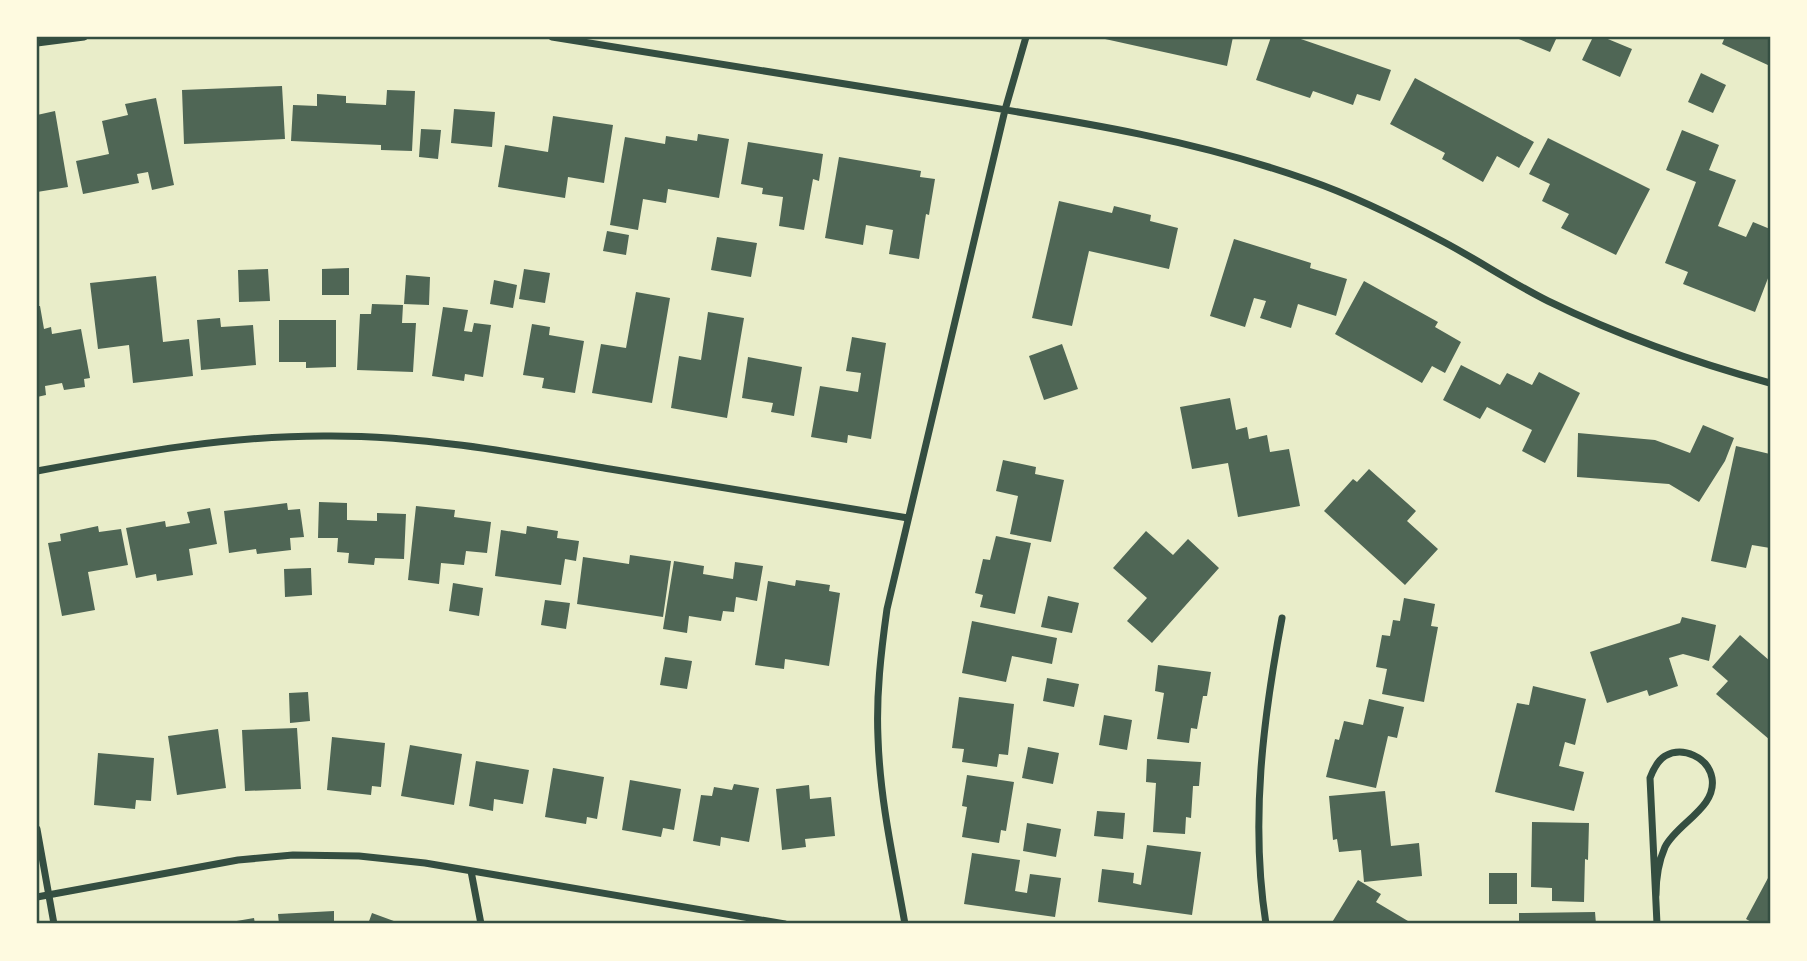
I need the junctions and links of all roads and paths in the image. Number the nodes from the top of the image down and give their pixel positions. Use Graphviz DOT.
graph roads {
  1 [pos="84,37"];
  2 [pos="552,37"];
  3 [pos="1026,37"];
  4 [pos="37,43"];
  5 [pos="1005,110"];
  6 [pos="1770,383"];
  7 [pos="37,471"];
  8 [pos="908,518"];
  9 [pos="1282,618"];
  10 [pos="37,829"];
  11 [pos="471,871"];
  12 [pos="49,895"];
  13 [pos="1656,895"];
  14 [pos="37,897"];
  15 [pos="54,924"];
  16 [pos="481,924"];
  17 [pos="785,924"];
  18 [pos="905,924"];
  19 [pos="1266,924"];
  20 [pos="1657,924"];
  1 -- 4 [label="street"];
  2 -- 5 [label="street"];
  3 -- 5 [label="street"];
  5 -- 6 [label="street"];
  5 -- 8 [label="street"];
  7 -- 8 [label="street"];
  8 -- 18 [label="street"];
  9 -- 19 [label="street"];
  10 -- 12 [label="street"];
  11 -- 12 [label="street"];
  11 -- 16 [label="street"];
  11 -- 17 [label="street"];
  12 -- 14 [label="street"];
  12 -- 15 [label="street"];
  13 -- 13 [label="street"];
  13 -- 20 [label="street"];
}
